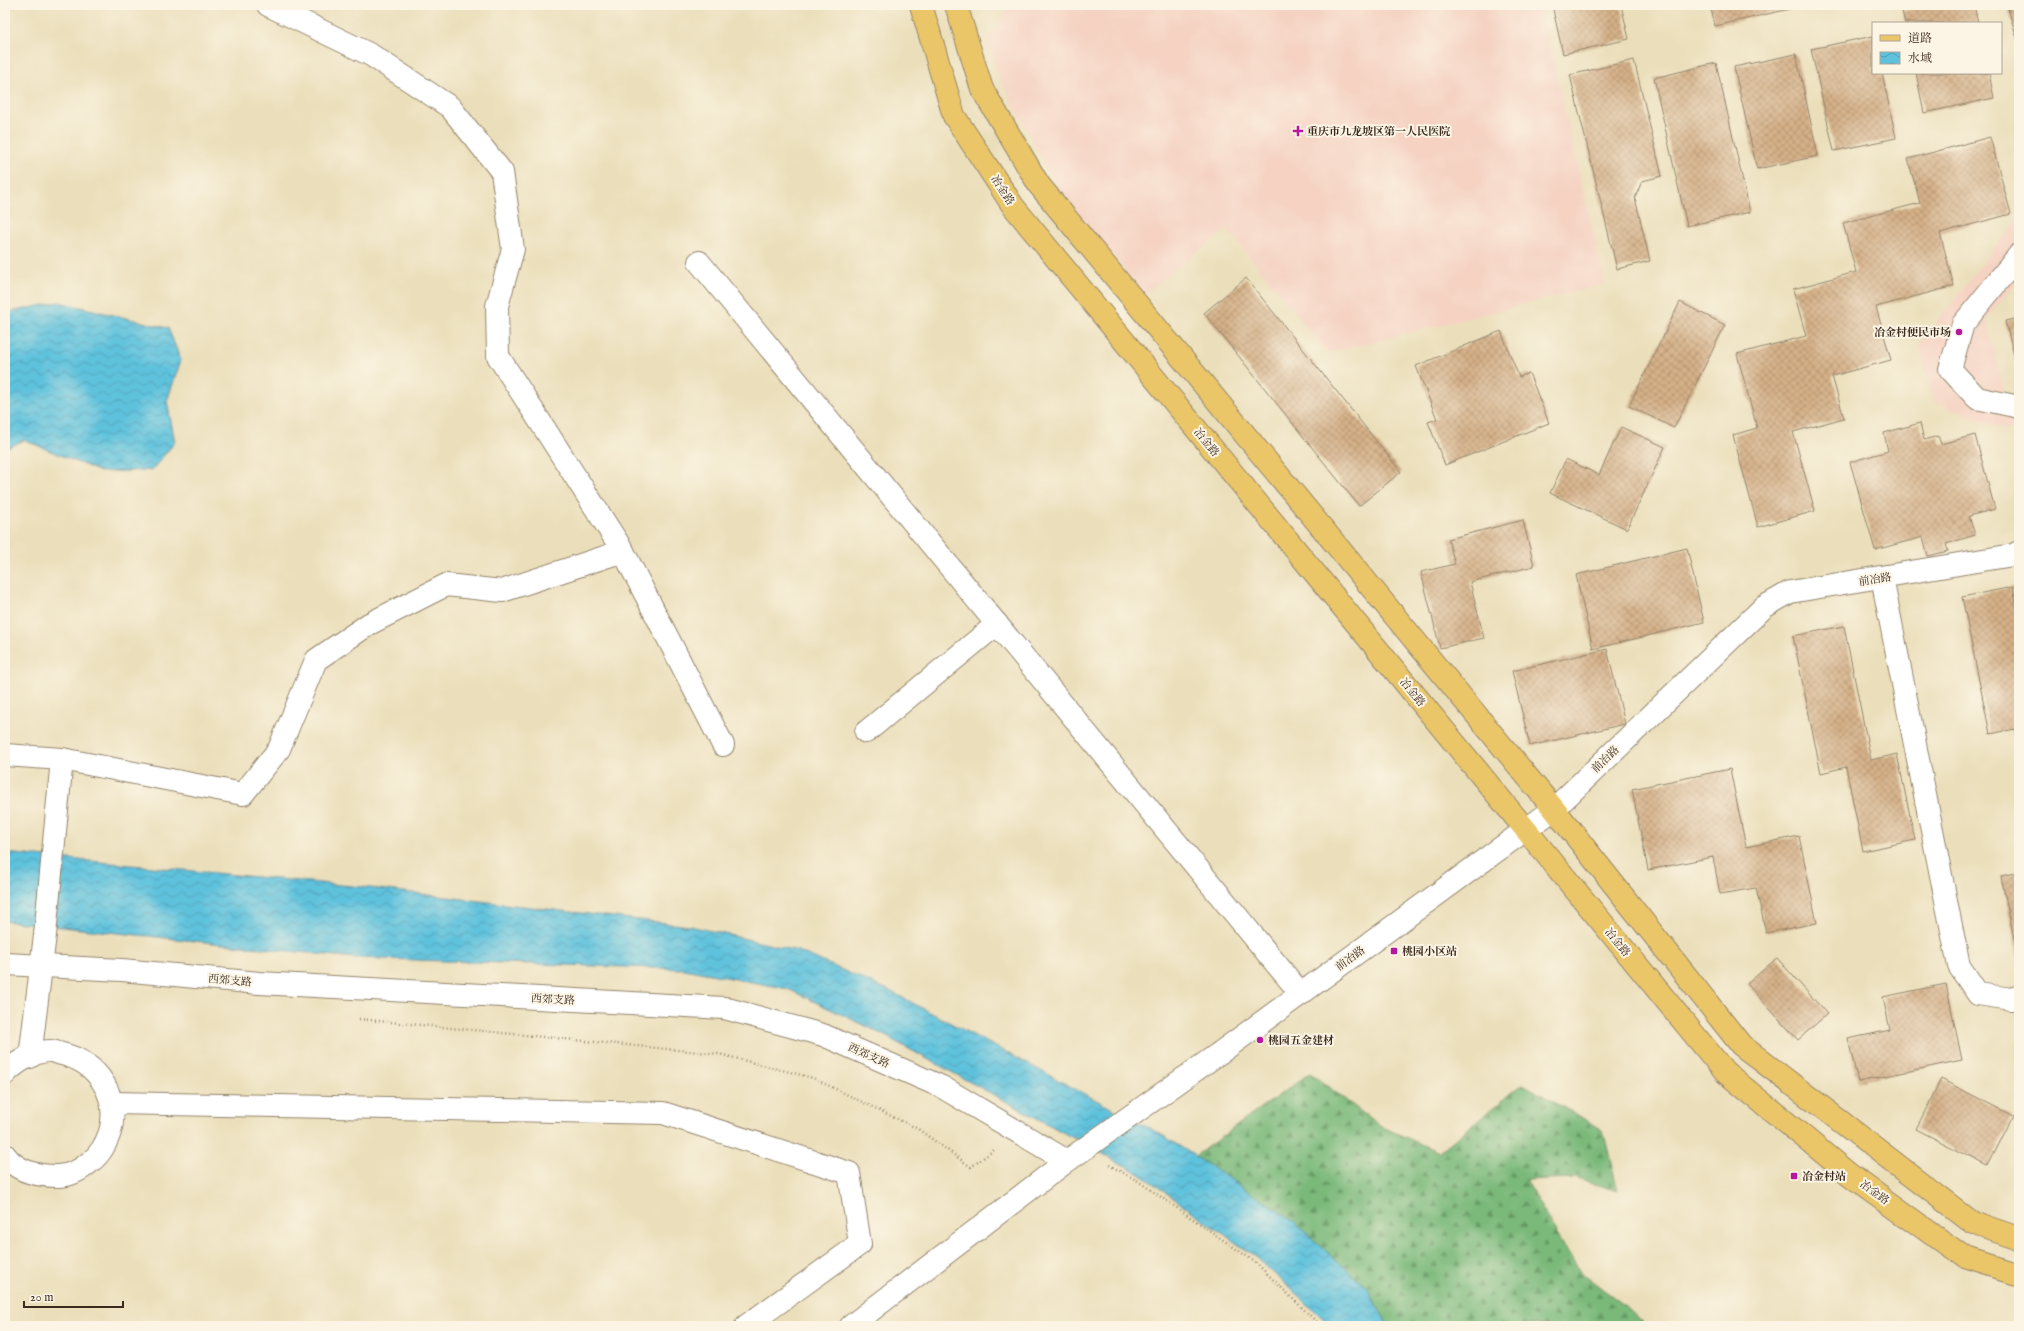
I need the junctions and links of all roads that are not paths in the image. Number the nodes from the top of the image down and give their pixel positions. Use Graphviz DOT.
graph roads {
  1 [pos="268,5"];
  2 [pos="921,5"];
  3 [pos="956,5"];
  4 [pos="2019,255"];
  5 [pos="699,262"];
  6 [pos="2019,407"];
  7 [pos="623,551"];
  8 [pos="2019,552"];
  9 [pos="1882,578"];
  10 [pos="997,624"];
  11 [pos="866,732"];
  12 [pos="723,745"];
  13 [pos="5,755"];
  14 [pos="62,758"];
  15 [pos="1554,808"];
  16 [pos="1526,829"];
  17 [pos="5,964"];
  18 [pos="41,966"];
  19 [pos="1301,994"];
  20 [pos="2019,997"];
  21 [pos="30,1056"];
  22 [pos="5,1074"];
  23 [pos="112,1102"];
  24 [pos="6,1158"];
  25 [pos="1067,1161"];
  26 [pos="2019,1239"];
  27 [pos="2019,1275"];
  28 [pos="746,1326"];
  29 [pos="851,1326"];
  1 -- 7 [label="street"];
  2 -- 16 [label="main road, 冶金路"];
  3 -- 15 [label="main road"];
  4 -- 6 [label="street"];
  5 -- 10 [label="street"];
  7 -- 12 [label="street"];
  7 -- 14 [label="street"];
  8 -- 9 [label="street, 前冶路"];
  9 -- 15 [label="street, 前冶路"];
  9 -- 20 [label="street"];
  10 -- 11 [label="street"];
  10 -- 19 [label="street"];
  13 -- 14 [label="street"];
  14 -- 18 [label="street"];
  15 -- 16 [label="street, 前冶路"];
  15 -- 26 [label="main road"];
  16 -- 19 [label="street, 前冶路"];
  16 -- 27 [label="main road, 冶金路"];
  17 -- 18 [label="street, 西郊支路"];
  18 -- 21 [label="street"];
  18 -- 25 [label="street, 西郊支路, bridge"];
  19 -- 25 [label="street, 前冶路, bridge"];
  21 -- 22 [label="street"];
  21 -- 23 [label="street"];
  23 -- 24 [label="street"];
  23 -- 28 [label="street"];
  25 -- 29 [label="street, 前冶路, bridge"];
}
